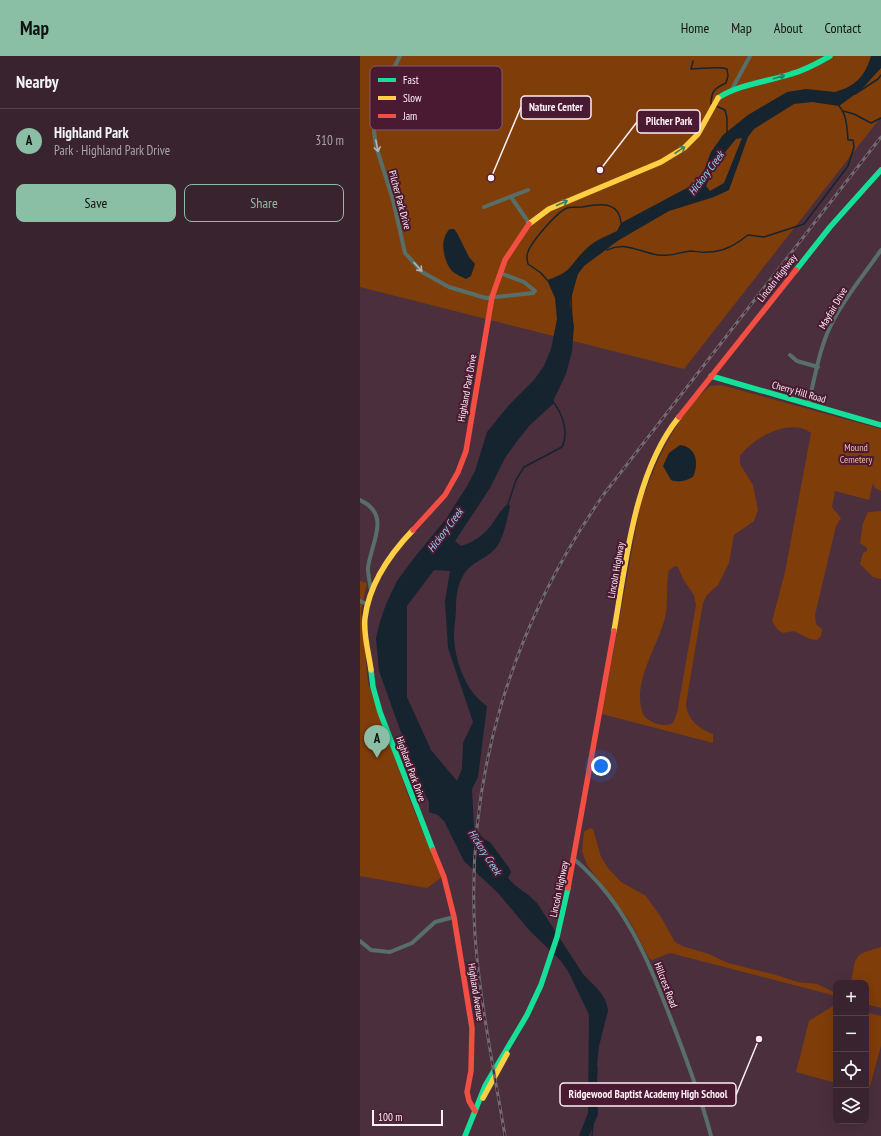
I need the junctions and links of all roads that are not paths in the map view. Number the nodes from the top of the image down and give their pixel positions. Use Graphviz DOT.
graph roads {
  1 [pos="400,56"];
  2 [pos="750,56"];
  3 [pos="830,56"];
  4 [pos="395,66"];
  5 [pos="732,89"];
  6 [pos="374,130"];
  7 [pos="881,170"];
  8 [pos="528,190"];
  9 [pos="511,197"];
  10 [pos="484,207"];
  11 [pos="529,223"];
  12 [pos="881,250"];
  13 [pos="500,273"];
  14 [pos="492,298"];
  15 [pos="790,356"];
  16 [pos="818,367"];
  17 [pos="711,376"];
  18 [pos="808,404"];
  19 [pos="881,425"];
  20 [pos="360,500"];
  21 [pos="371,590"];
  22 [pos="360,601"];
  23 [pos="367,604"];
  24 [pos="574,859"];
  25 [pos="444,877"];
  26 [pos="454,917"];
  27 [pos="360,941"];
  28 [pos="475,1110"];
  29 [pos="465,1136"];
  30 [pos="712,1136"];
  1 -- 4 [label="street, Pilcher Park Drive, one-way"];
  2 -- 5 [label="street"];
  5 -- 3 [label="street, Highland Park Drive, one-way"];
  11 -- 5 [label="street, Highland Park Drive, one-way"];
  6 -- 14 [label="street, Pilcher Park Drive, one-way"];
  7 -- 17 [label="street, Lincoln Highway"];
  8 -- 9 [label="street"];
  9 -- 10 [label="street"];
  9 -- 11 [label="street"];
  11 -- 13 [label="street, Highland Park Drive"];
  12 -- 16 [label="street, Mayfair Drive"];
  13 -- 14 [label="street, Highland Park Drive"];
  13 -- 14 [label="street, Pilcher Park Drive"];
  14 -- 21 [label="street, Highland Park Drive"];
  15 -- 16 [label="street"];
  16 -- 18 [label="street, Mayfair Drive"];
  17 -- 18 [label="street, Cherry Hill Road"];
  17 -- 24 [label="street, Lincoln Highway"];
  18 -- 19 [label="street, Cherry Hill Road"];
  20 -- 21 [label="street"];
  21 -- 23 [label="street, Highland Park Drive"];
  22 -- 23 [label="street"];
  23 -- 25 [label="street, Highland Park Drive"];
  24 -- 28 [label="street, Lincoln Highway"];
  24 -- 30 [label="street, Hillcrest Road"];
  25 -- 26 [label="street, Highland Avenue"];
  26 -- 27 [label="street"];
  26 -- 28 [label="street, Highland Avenue"];
  28 -- 29 [label="street, Lincoln Highway"];
}
